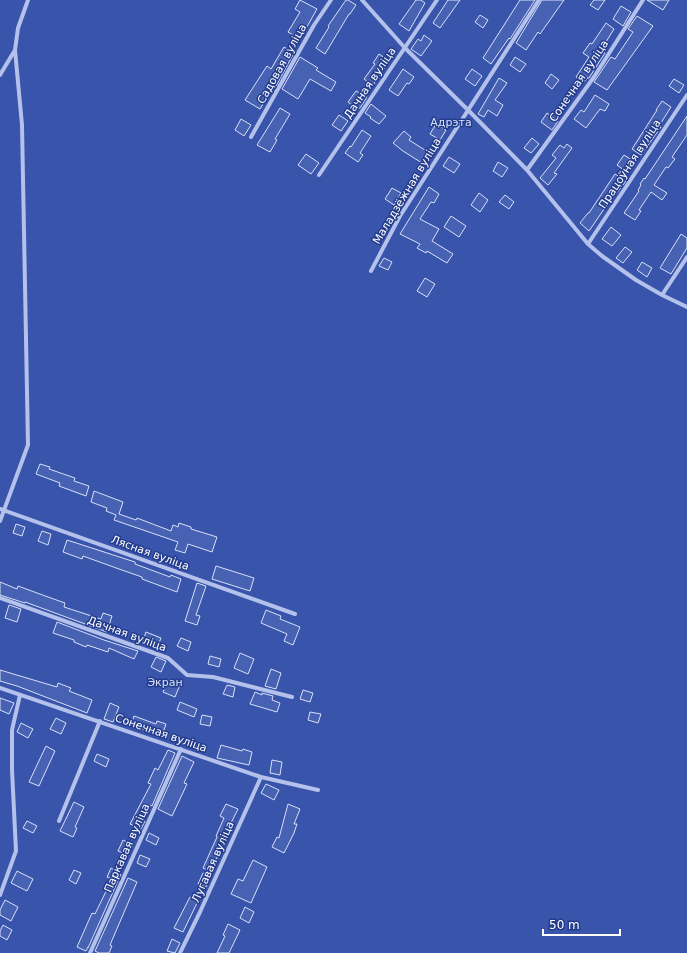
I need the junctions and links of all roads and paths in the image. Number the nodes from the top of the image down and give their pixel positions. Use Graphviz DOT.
graph roads {
  1 [pos="28,0"];
  2 [pos="331,0"];
  3 [pos="362,0"];
  4 [pos="436,0"];
  5 [pos="539,0"];
  6 [pos="643,0"];
  7 [pos="404,48"];
  8 [pos="15,50"];
  9 [pos="0,75"];
  10 [pos="687,95"];
  11 [pos="468,110"];
  12 [pos="251,137"];
  13 [pos="527,170"];
  14 [pos="319,175"];
  15 [pos="588,244"];
  16 [pos="687,257"];
  17 [pos="371,271"];
  18 [pos="662,295"];
  19 [pos="687,307"];
  20 [pos="2,510"];
  21 [pos="0,521"];
  22 [pos="0,598"];
  23 [pos="295,614"];
  24 [pos="0,688"];
  25 [pos="20,694"];
  26 [pos="292,697"];
  27 [pos="100,721"];
  28 [pos="180,749"];
  29 [pos="261,777"];
  30 [pos="318,790"];
  31 [pos="59,821"];
  32 [pos="0,895"];
  33 [pos="90,953"];
  34 [pos="180,953"];
  1 -- 8 [label="street"];
  2 -- 12 [label="street, Садовая вуліца"];
  3 -- 7 [label="street"];
  4 -- 7 [label="street, Дачная вуліца"];
  5 -- 11 [label="street, Маладзёжная вуліца"];
  6 -- 13 [label="street, Сонечная вуліца"];
  7 -- 11 [label="street"];
  7 -- 14 [label="street, Дачная вуліца"];
  8 -- 9 [label="street"];
  8 -- 20 [label="street"];
  10 -- 15 [label="street, Працоўная вуліца"];
  11 -- 13 [label="street"];
  11 -- 17 [label="street, Маладзёжная вуліца"];
  13 -- 15 [label="street"];
  15 -- 18 [label="street"];
  16 -- 18 [label="street"];
  18 -- 19 [label="street"];
  20 -- 21 [label="street"];
  20 -- 23 [label="street, Лясная вуліца"];
  22 -- 26 [label="street, Дачная вуліца"];
  24 -- 25 [label="street, Сонечная вуліца"];
  25 -- 27 [label="street, Сонечная вуліца"];
  25 -- 32 [label="street"];
  27 -- 28 [label="street, Сонечная вуліца"];
  27 -- 31 [label="street"];
  28 -- 29 [label="street, Сонечная вуліца"];
  28 -- 33 [label="street, Паркавая вуліца"];
  29 -- 30 [label="street, Сонечная вуліца"];
  29 -- 34 [label="street, Лугавая вуліца"];
}
